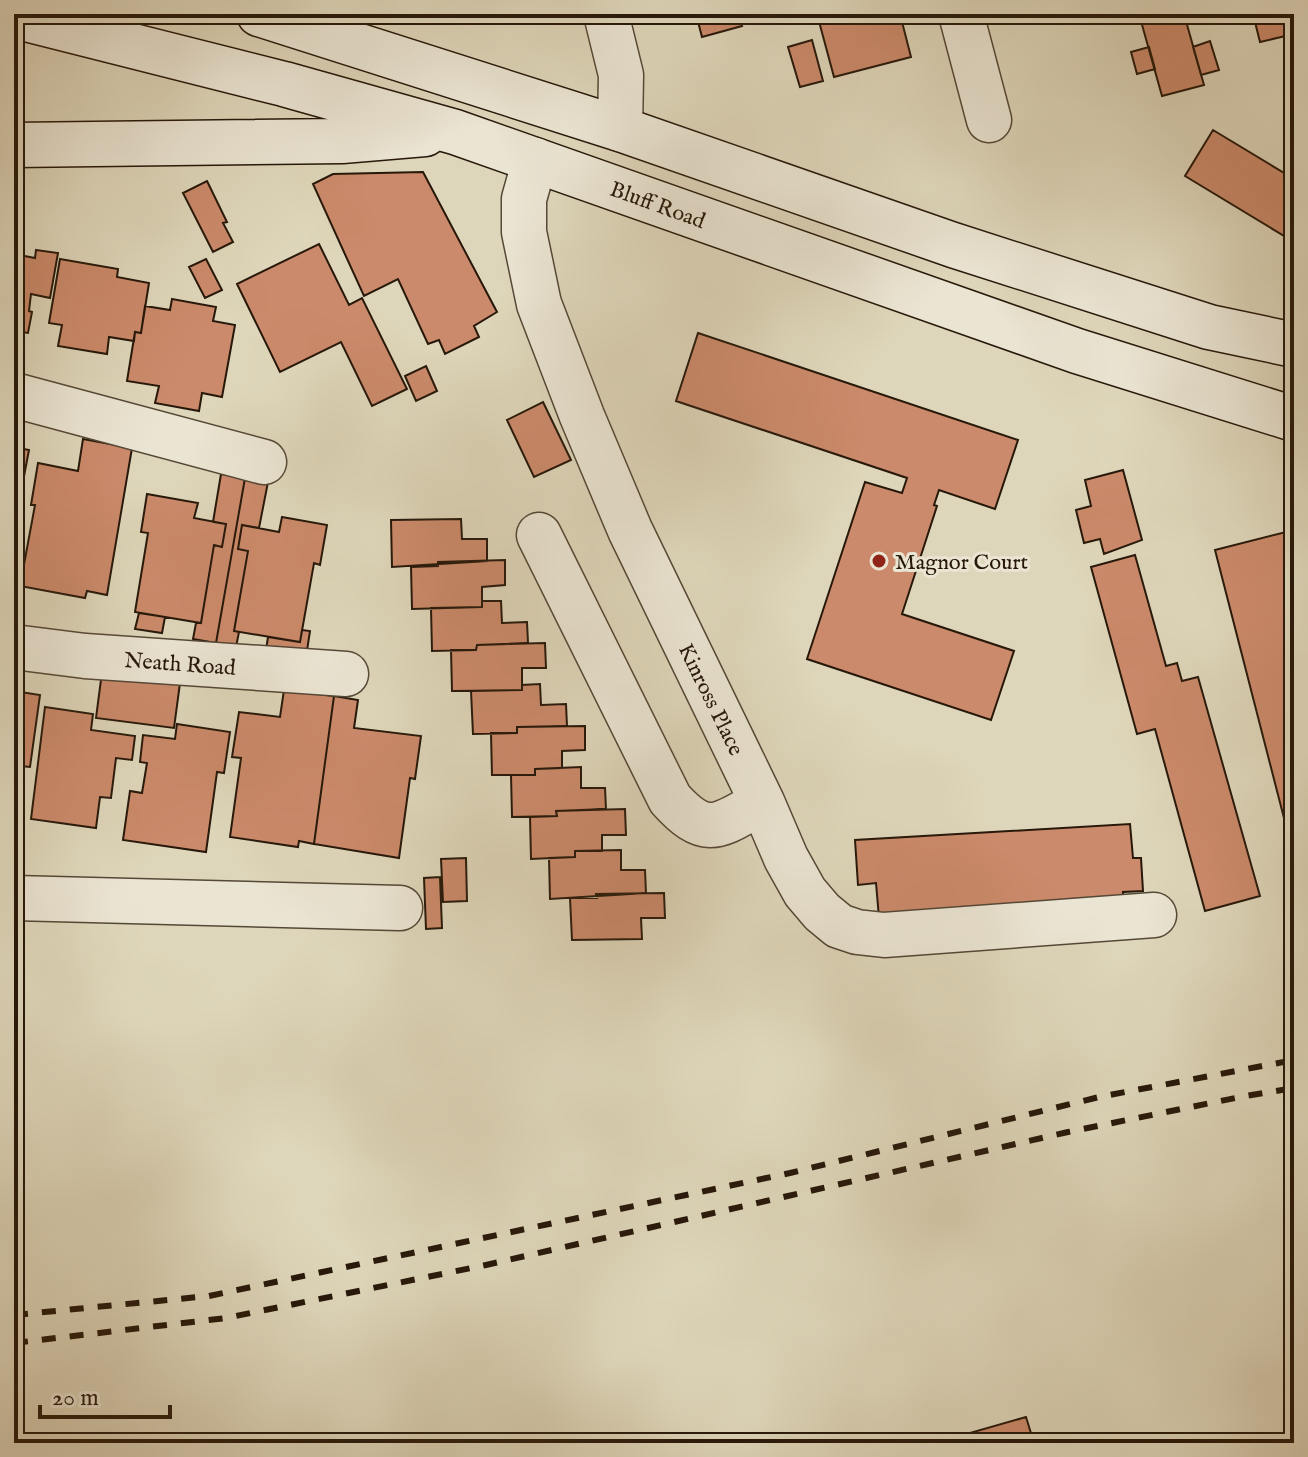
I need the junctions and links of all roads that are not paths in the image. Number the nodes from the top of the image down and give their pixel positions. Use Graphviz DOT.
graph roads {
  1 [pos="259,14"];
  2 [pos="606,14"];
  3 [pos="961,14"];
  4 [pos="14,16"];
  5 [pos="989,120"];
  6 [pos="620,129"];
  7 [pos="455,132"];
  8 [pos="14,145"];
  9 [pos="535,160"];
  10 [pos="1294,345"];
  11 [pos="14,395"];
  12 [pos="1294,419"];
  13 [pos="264,462"];
  14 [pos="539,535"];
  15 [pos="14,647"];
  16 [pos="346,674"];
  17 [pos="762,802"];
  18 [pos="14,898"];
  19 [pos="400,908"];
  20 [pos="1154,915"];
  1 -- 6 [label="main road"];
  2 -- 6 [label="main road"];
  3 -- 5 [label="main road"];
  4 -- 7 [label="main road, Bluff Road"];
  6 -- 10 [label="main road"];
  7 -- 8 [label="main road"];
  7 -- 9 [label="main road, Bluff Road"];
  9 -- 12 [label="main road, Bluff Road"];
  9 -- 17 [label="main road, Kinross Place"];
  11 -- 13 [label="main road"];
  14 -- 17 [label="main road"];
  15 -- 16 [label="main road, Neath Road"];
  17 -- 20 [label="main road, Kinross Place"];
  18 -- 19 [label="main road"];
}
